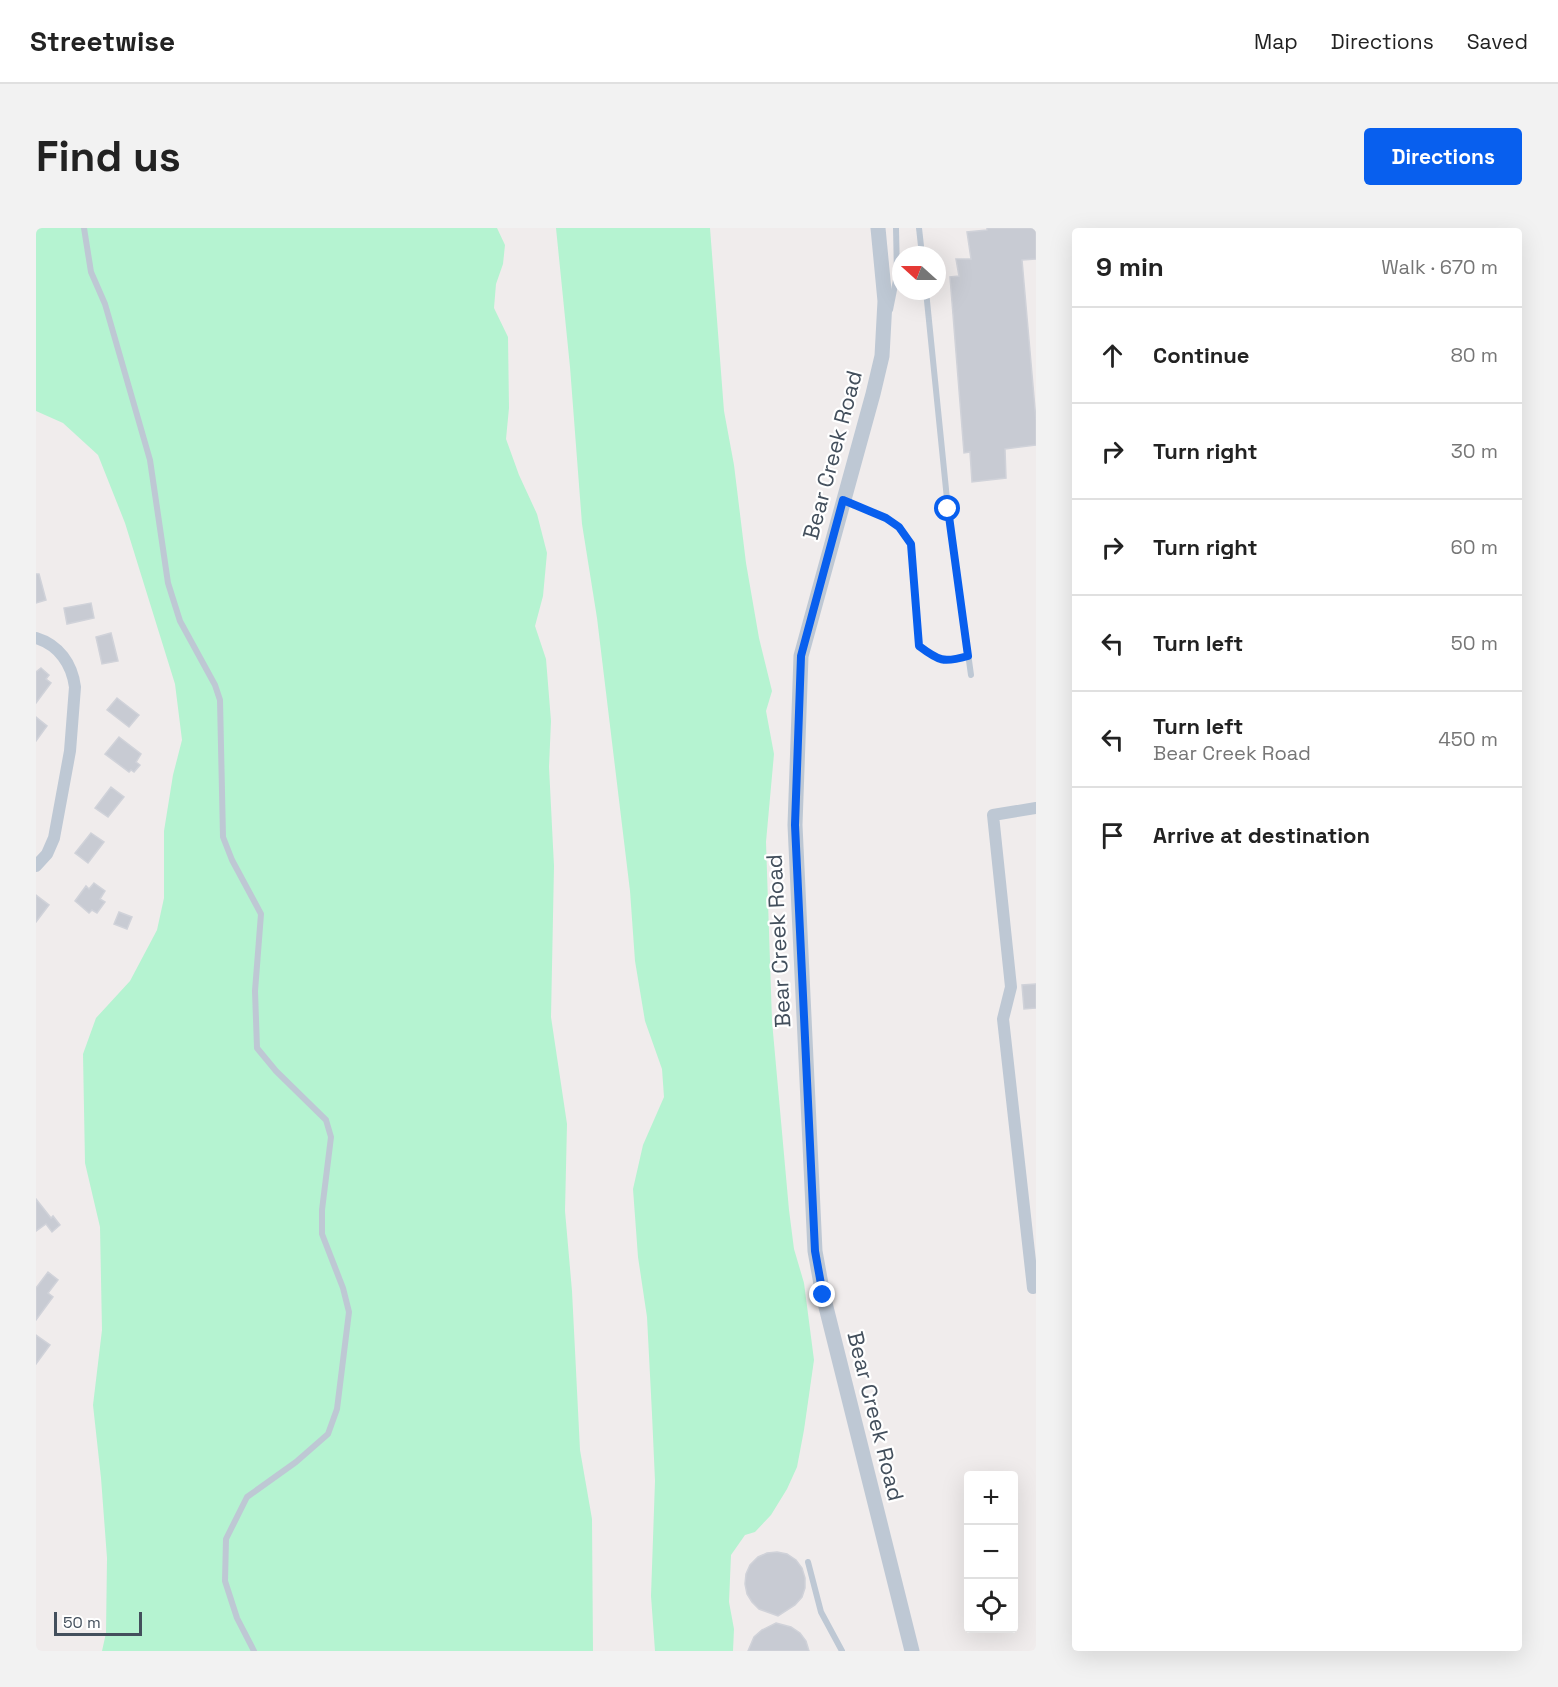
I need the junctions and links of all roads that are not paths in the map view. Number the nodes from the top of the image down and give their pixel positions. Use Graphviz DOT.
graph roads {
  1 [pos="84,228"];
  2 [pos="878,228"];
  3 [pos="896,228"];
  4 [pos="919,228"];
  5 [pos="921,246"];
  6 [pos="927,300"];
  7 [pos="885,321"];
  8 [pos="843,500"];
  9 [pos="36,638"];
  10 [pos="968,656"];
  11 [pos="971,675"];
  12 [pos="1036,808"];
  13 [pos="36,866"];
  14 [pos="1033,1288"];
  15 [pos="808,1562"];
  16 [pos="254,1651"];
  17 [pos="842,1651"];
  18 [pos="912,1651"];
  1 -- 16 [label="lane"];
  2 -- 7 [label="street, Bear Creek Road"];
  3 -- 7 [label="lane"];
  4 -- 5 [label="lane"];
  6 -- 10 [label="lane"];
  7 -- 8 [label="street, Bear Creek Road"];
  8 -- 10 [label="lane"];
  8 -- 18 [label="street, Bear Creek Road"];
  9 -- 13 [label="street"];
  10 -- 11 [label="lane"];
  12 -- 14 [label="street"];
  15 -- 17 [label="lane"];
}
